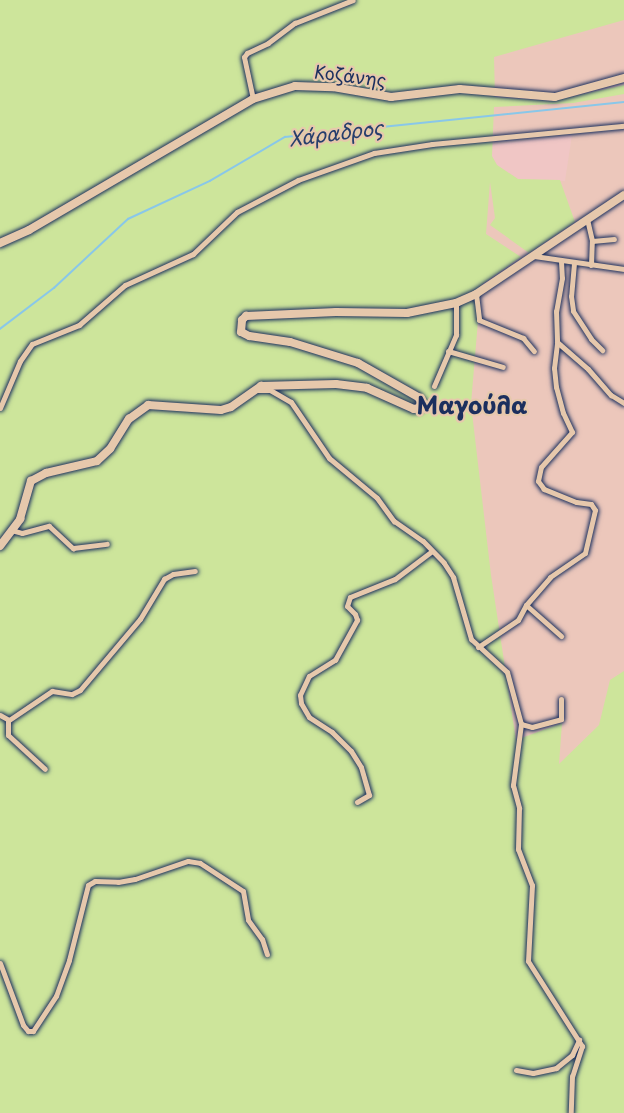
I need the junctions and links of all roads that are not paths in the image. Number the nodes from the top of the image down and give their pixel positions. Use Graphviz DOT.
graph roads {
  1 [pos="353,0"];
  2 [pos="624,78"];
  3 [pos="253,99"];
  4 [pos="624,126"];
  5 [pos="624,195"];
  6 [pos="587,219"];
  7 [pos="614,239"];
  8 [pos="592,242"];
  9 [pos="0,243"];
  10 [pos="533,256"];
  11 [pos="561,261"];
  12 [pos="574,263"];
  13 [pos="591,265"];
  14 [pos="624,270"];
  15 [pos="476,294"];
  16 [pos="456,303"];
  17 [pos="556,342"];
  18 [pos="602,350"];
  19 [pos="448,351"];
  20 [pos="534,351"];
  21 [pos="503,367"];
  22 [pos="434,386"];
  23 [pos="255,390"];
  24 [pos="624,403"];
  25 [pos="0,408"];
  26 [pos="11,530"];
  27 [pos="107,544"];
  28 [pos="0,546"];
  29 [pos="432,551"];
  30 [pos="195,571"];
  31 [pos="526,605"];
  32 [pos="561,636"];
  33 [pos="478,647"];
  34 [pos="561,699"];
  35 [pos="0,715"];
  36 [pos="8,720"];
  37 [pos="521,724"];
  38 [pos="8,735"];
  39 [pos="0,739"];
  40 [pos="45,769"];
  41 [pos="357,802"];
  42 [pos="267,954"];
  43 [pos="0,963"];
  44 [pos="579,1040"];
  45 [pos="516,1070"];
  46 [pos="572,1113"];
  1 -- 3 [label="street"];
  2 -- 3 [label="main road, Κοζάνης"];
  3 -- 9 [label="main road, Κοζάνης"];
  4 -- 25 [label="street"];
  5 -- 6 [label="main road"];
  6 -- 8 [label="street"];
  6 -- 10 [label="main road"];
  7 -- 8 [label="street"];
  8 -- 13 [label="street"];
  10 -- 11 [label="street"];
  10 -- 15 [label="main road"];
  11 -- 12 [label="street"];
  11 -- 17 [label="street"];
  12 -- 13 [label="street"];
  12 -- 18 [label="street"];
  13 -- 14 [label="street"];
  15 -- 16 [label="main road"];
  15 -- 20 [label="street"];
  16 -- 19 [label="street"];
  16 -- 23 [label="main road"];
  17 -- 24 [label="street"];
  17 -- 31 [label="street"];
  19 -- 21 [label="street"];
  19 -- 22 [label="street"];
  23 -- 26 [label="main road"];
  23 -- 29 [label="street"];
  26 -- 27 [label="street"];
  26 -- 28 [label="main road"];
  29 -- 33 [label="street"];
  29 -- 41 [label="street"];
  30 -- 36 [label="street"];
  31 -- 32 [label="street"];
  31 -- 33 [label="street"];
  33 -- 37 [label="street"];
  34 -- 37 [label="street"];
  35 -- 36 [label="street"];
  36 -- 38 [label="street"];
  37 -- 44 [label="street"];
  38 -- 39 [label="street"];
  38 -- 40 [label="street"];
  42 -- 43 [label="street"];
  44 -- 45 [label="street"];
  44 -- 46 [label="street"];
}
